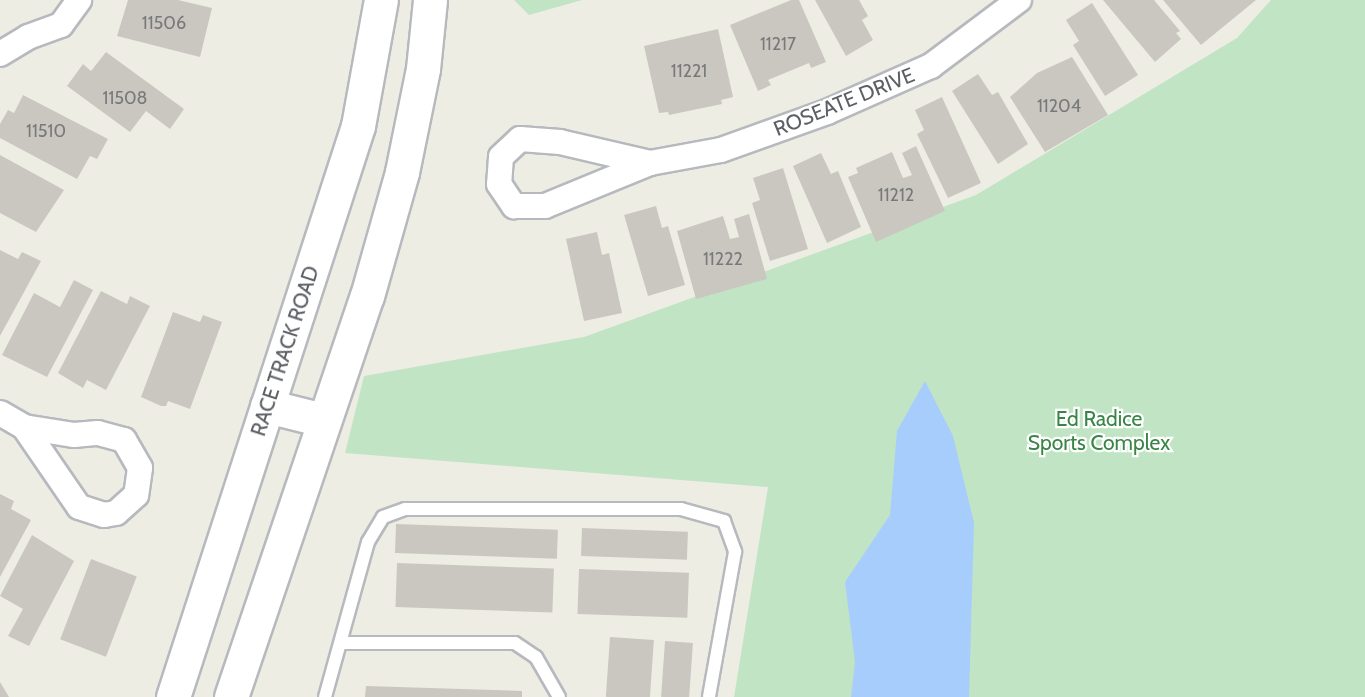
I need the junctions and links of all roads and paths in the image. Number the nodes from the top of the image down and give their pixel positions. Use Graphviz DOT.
graph roads {
  1 [pos="79,0"];
  2 [pos="381,0"];
  3 [pos="430,0"];
  4 [pos="1019,0"];
  5 [pos="0,54"];
  6 [pos="650,163"];
  7 [pos="267,406"];
  8 [pos="0,413"];
  9 [pos="323,420"];
  10 [pos="24,427"];
  11 [pos="341,643"];
  12 [pos="179,688"];
  13 [pos="231,697"];
  14 [pos="325,697"];
  15 [pos="559,697"];
  16 [pos="709,697"];
  1 -- 5 [label="street"];
  2 -- 7 [label="main road, RACE TRACK ROAD"];
  3 -- 9 [label="main road"];
  4 -- 6 [label="street, ROSEATE DRIVE"];
  6 -- 6 [label="street, ROSEATE DRIVE"];
  7 -- 9 [label="main road"];
  7 -- 12 [label="main road, RACE TRACK ROAD"];
  8 -- 10 [label="street"];
  9 -- 13 [label="main road"];
  10 -- 10 [label="street"];
  11 -- 14 [label="lane"];
  11 -- 15 [label="lane"];
  11 -- 16 [label="lane"];
}
